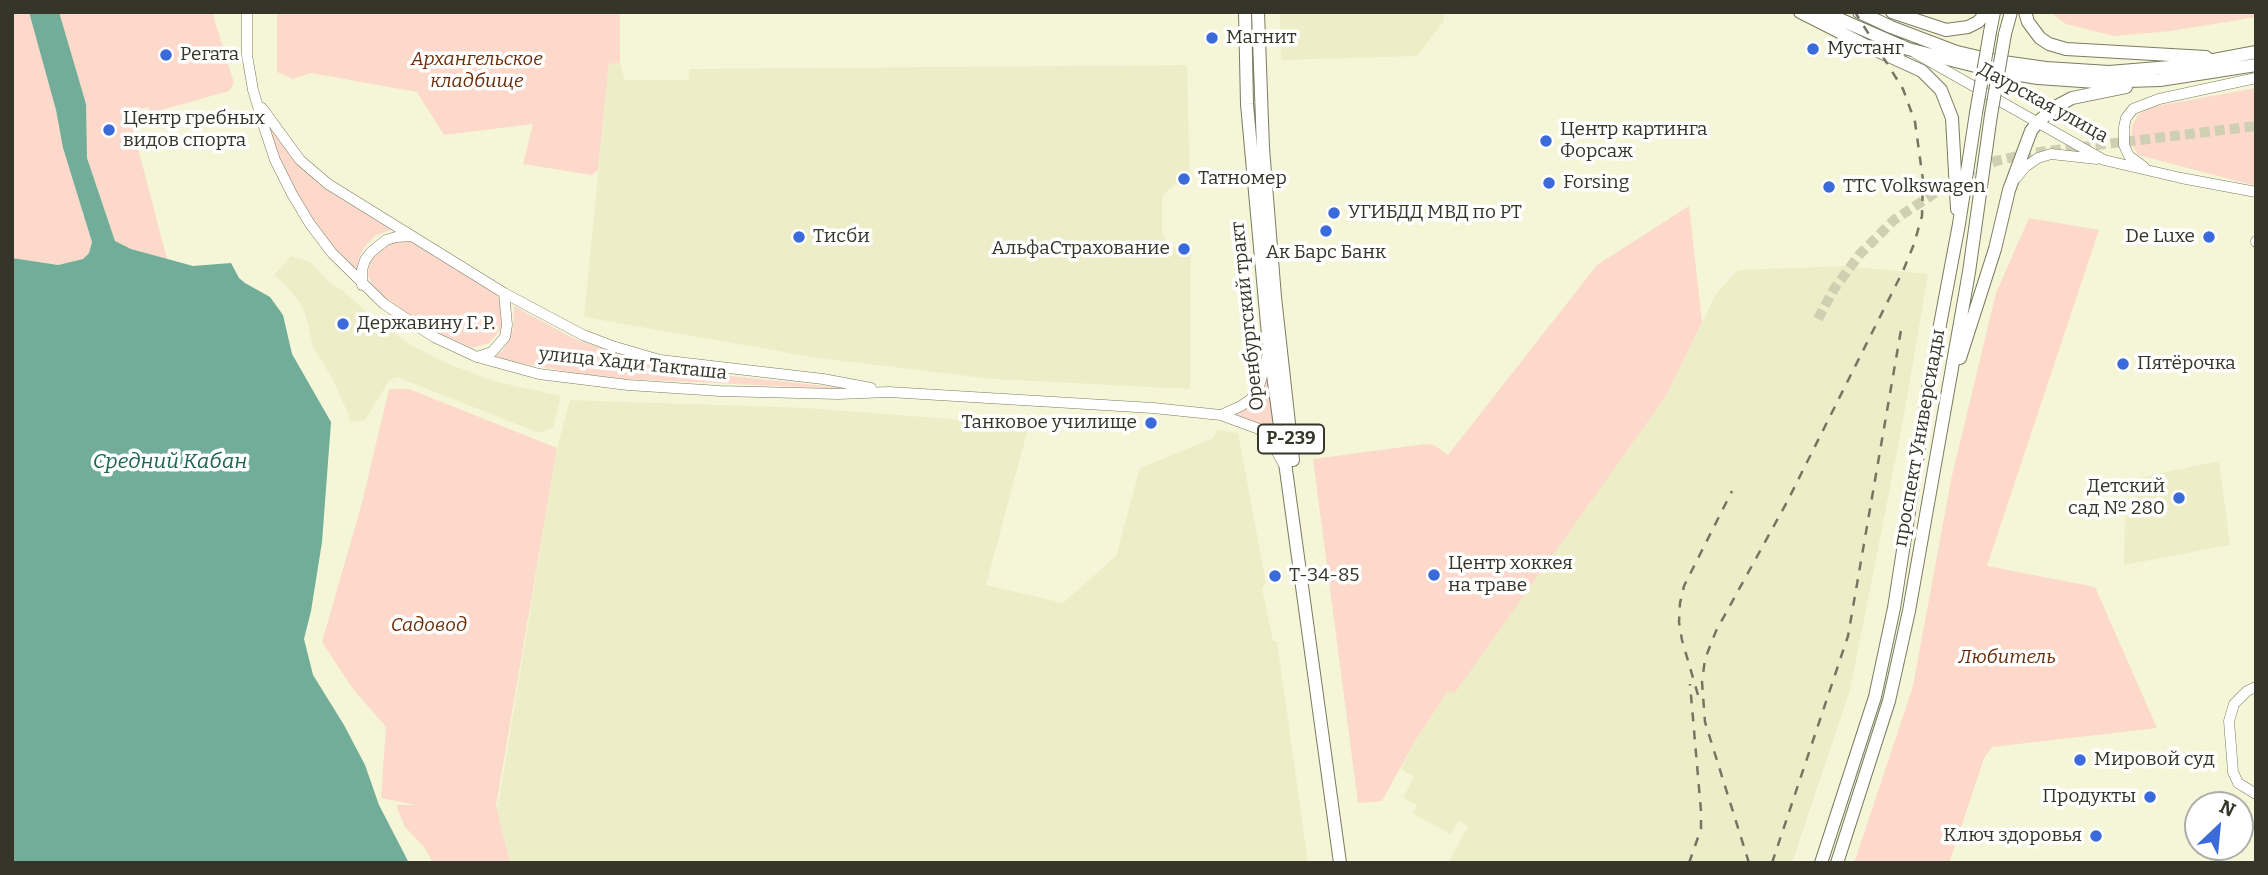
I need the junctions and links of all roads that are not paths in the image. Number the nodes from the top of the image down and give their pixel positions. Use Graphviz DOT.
graph roads {
  1 [pos="247,12"];
  2 [pos="1245,12"];
  3 [pos="1258,12"];
  4 [pos="1800,12"];
  5 [pos="1823,12"];
  6 [pos="1859,12"];
  7 [pos="1892,12"];
  8 [pos="1987,12"];
  9 [pos="1994,12"];
  10 [pos="2011,12"];
  11 [pos="2025,12"];
  12 [pos="1908,49"];
  13 [pos="2256,52"];
  14 [pos="2224,59"];
  15 [pos="2256,65"];
  16 [pos="2256,78"];
  17 [pos="2160,80"];
  18 [pos="257,100"];
  19 [pos="2037,123"];
  20 [pos="2104,160"];
  21 [pos="2154,172"];
  22 [pos="2009,190"];
  23 [pos="2256,192"];
  24 [pos="1959,224"];
  25 [pos="413,236"];
  26 [pos="362,285"];
  27 [pos="504,293"];
  28 [pos="1269,346"];
  29 [pos="477,357"];
  30 [pos="889,392"];
  31 [pos="1947,396"];
  32 [pos="1221,415"];
  33 [pos="1286,470"];
  34 [pos="2256,687"];
  35 [pos="2250,791"];
  36 [pos="1340,863"];
  37 [pos="1348,863"];
  38 [pos="1821,863"];
  39 [pos="1837,863"];
  1 -- 18 [label="street, улица Хади Такташа"];
  2 -- 28 [label="main road, Оренбургский тракт / Р-239"];
  3 -- 37 [label="main road, Оренбургский тракт / Р-239"];
  4 -- 24 [label="main road"];
  5 -- 12 [label="main road, Даурская улица"];
  6 -- 14 [label="main road"];
  7 -- 8 [label="main road"];
  9 -- 24 [label="main road, проспект Универсиады, bridge"];
  10 -- 31 [label="main road, проспект Универсиады, bridge"];
  11 -- 14 [label="main road"];
  12 -- 17 [label="main road"];
  12 -- 19 [label="street, Даурская улица"];
  13 -- 14 [label="main road"];
  15 -- 17 [label="main road"];
  16 -- 21 [label="street"];
  17 -- 19 [label="main road"];
  18 -- 25 [label="street, улица Хади Такташа"];
  18 -- 26 [label="street, улица Хади Такташа"];
  19 -- 20 [label="street, Даурская улица"];
  19 -- 22 [label="main road"];
  20 -- 21 [label="street, Даурская улица"];
  20 -- 22 [label="street"];
  21 -- 23 [label="street, Даурская улица"];
  22 -- 31 [label="main road"];
  24 -- 38 [label="main road, проспект Универсиады"];
  25 -- 26 [label="street"];
  25 -- 27 [label="street, улица Хади Такташа"];
  26 -- 29 [label="street, улица Хади Такташа"];
  27 -- 29 [label="street"];
  27 -- 30 [label="street, улица Хади Такташа"];
  28 -- 32 [label="street"];
  28 -- 33 [label="main road, Оренбургский тракт / Р-239"];
  29 -- 30 [label="street, улица Хади Такташа"];
  30 -- 32 [label="street, улица Хади Такташа"];
  31 -- 39 [label="main road, проспект Универсиады"];
  32 -- 33 [label="street, улица Хади Такташа"];
  33 -- 36 [label="main road, Оренбургский тракт / Р-239"];
  34 -- 35 [label="street"];
}
